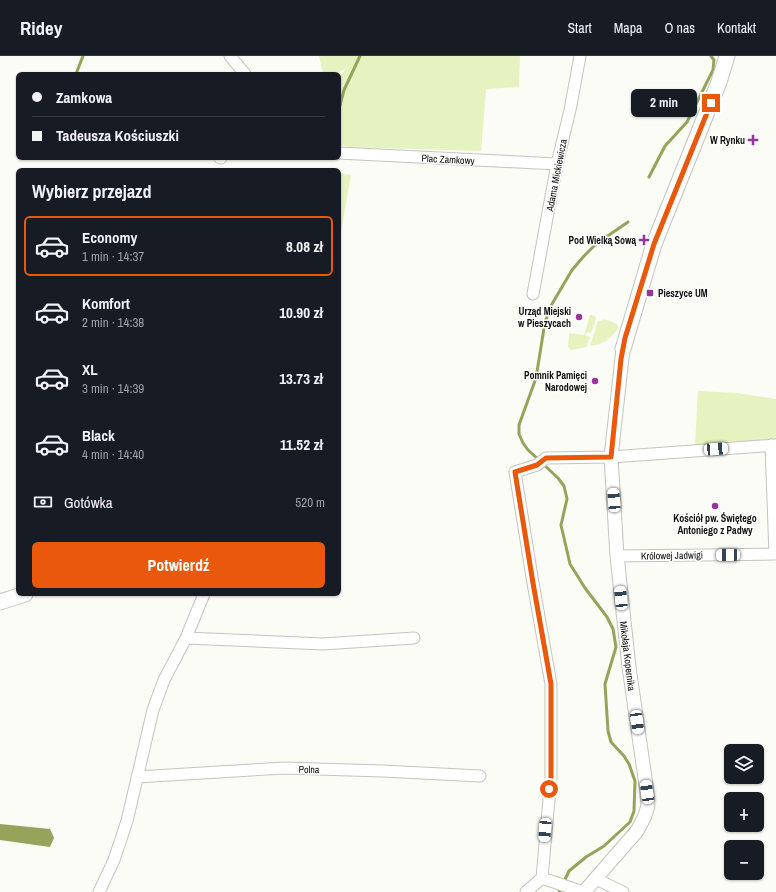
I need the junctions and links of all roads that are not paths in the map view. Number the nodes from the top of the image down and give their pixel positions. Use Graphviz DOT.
graph roads {
  1 [pos="230,56"];
  2 [pos="580,56"];
  3 [pos="727,56"];
  4 [pos="243,72"];
  5 [pos="341,153"];
  6 [pos="557,164"];
  7 [pos="533,294"];
  8 [pos="623,349"];
  9 [pos="774,445"];
  10 [pos="611,457"];
  11 [pos="776,554"];
  12 [pos="617,556"];
  13 [pos="19,596"];
  14 [pos="203,596"];
  15 [pos="0,602"];
  16 [pos="186,638"];
  17 [pos="414,638"];
  18 [pos="480,776"];
  19 [pos="137,778"];
  20 [pos="542,878"];
  21 [pos="596,879"];
  22 [pos="99,892"];
  23 [pos="526,892"];
  24 [pos="583,892"];
  25 [pos="623,892"];
  1 -- 4 [label="street"];
  2 -- 6 [label="street, Adama Mickiewicza"];
  3 -- 8 [label="main road"];
  5 -- 6 [label="street, Plac Zamkowy"];
  6 -- 7 [label="street, Adama Mickiewicza"];
  8 -- 10 [label="street, Mikołaja Kopernika"];
  9 -- 10 [label="street"];
  9 -- 11 [label="street"];
  10 -- 12 [label="street, Mikołaja Kopernika"];
  10 -- 20 [label="street"];
  11 -- 12 [label="street, Królowej Jadwigi"];
  12 -- 21 [label="street, Mikołaja Kopernika"];
  13 -- 15 [label="main road"];
  14 -- 16 [label="street"];
  16 -- 17 [label="street"];
  16 -- 19 [label="street"];
  18 -- 19 [label="street, Polna"];
  19 -- 22 [label="street"];
  20 -- 23 [label="street"];
  20 -- 24 [label="street"];
  21 -- 24 [label="street, Mikołaja Kopernika"];
  21 -- 25 [label="street"];
}
